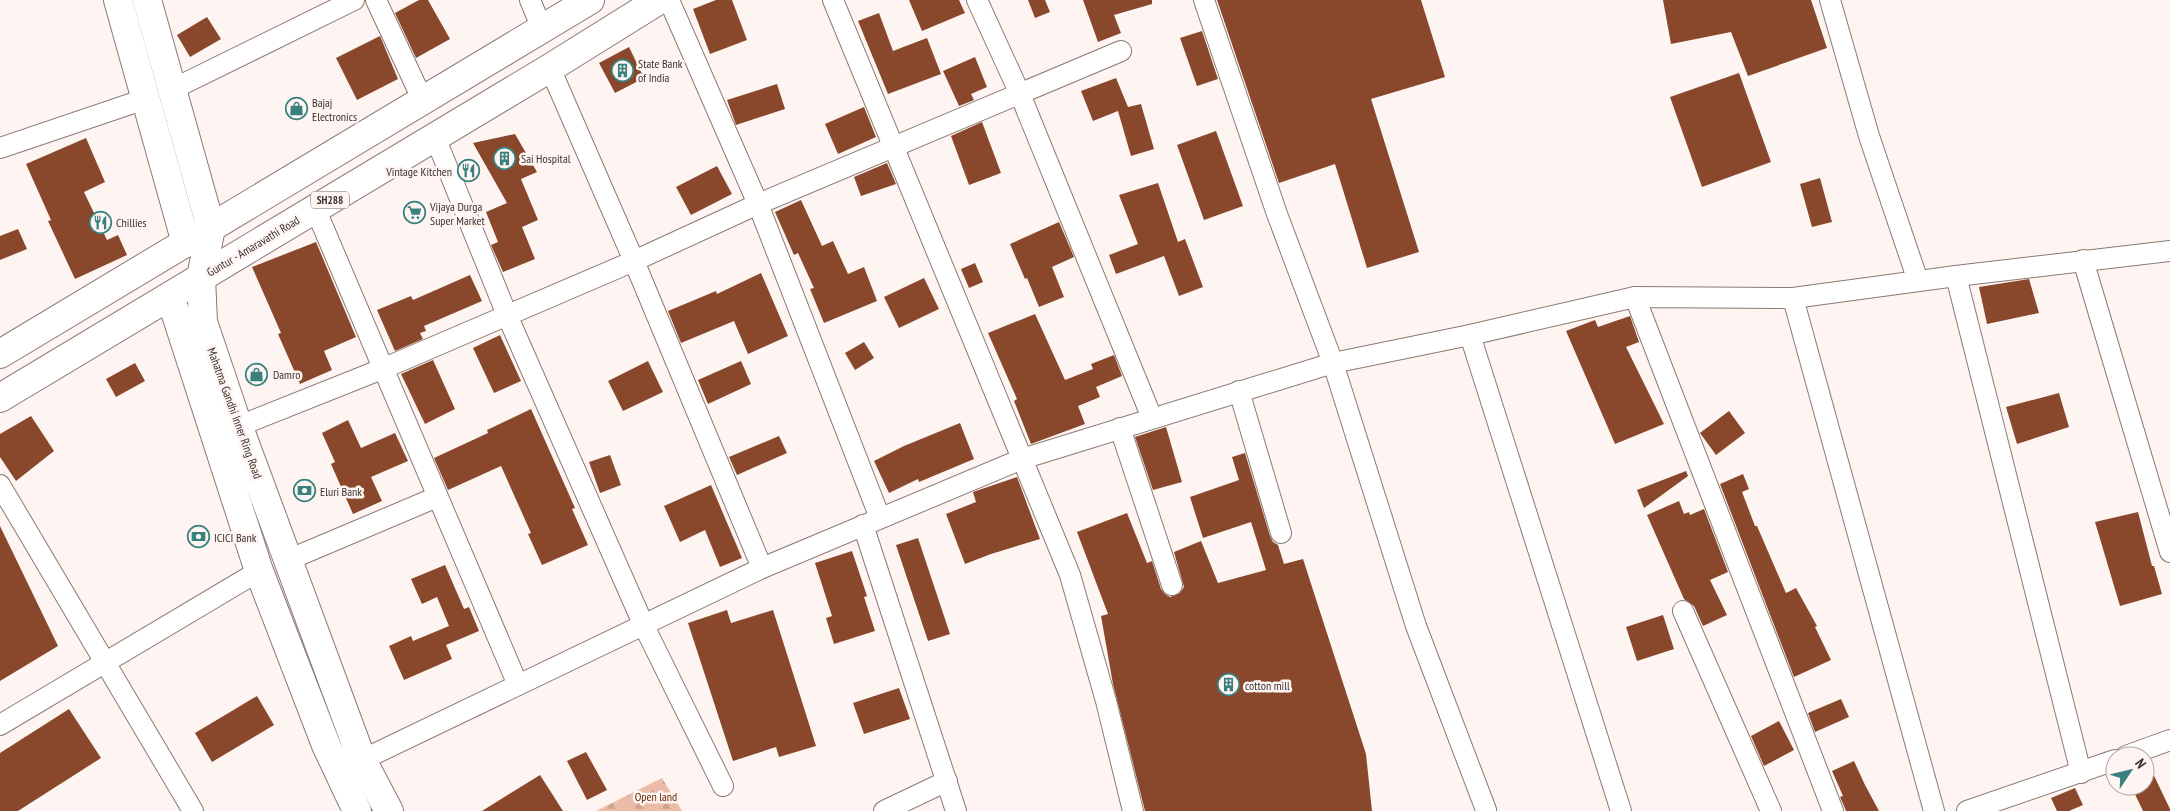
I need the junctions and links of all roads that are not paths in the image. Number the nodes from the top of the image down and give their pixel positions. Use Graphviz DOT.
graph roads {
  1 [pos="118,0"];
  2 [pos="147,0"];
  3 [pos="354,0"];
  4 [pos="376,0"];
  5 [pos="530,0"];
  6 [pos="590,0"];
  7 [pos="659,0"];
  8 [pos="668,0"];
  9 [pos="833,0"];
  10 [pos="977,0"];
  11 [pos="1204,0"];
  12 [pos="1830,0"];
  13 [pos="542,29"];
  14 [pos="1121,50"];
  15 [pos="550,68"];
  16 [pos="468,75"];
  17 [pos="171,90"];
  18 [pos="1020,94"];
  19 [pos="145,99"];
  20 [pos="423,102"];
  21 [pos="486,106"];
  22 [pos="435,137"];
  23 [pos="895,147"];
  24 [pos="0,148"];
  25 [pos="758,204"];
  26 [pos="315,208"];
  27 [pos="211,228"];
  28 [pos="186,243"];
  29 [pos="2170,251"];
  30 [pos="2084,260"];
  31 [pos="634,261"];
  32 [pos="1956,276"];
  33 [pos="202,277"];
  34 [pos="1918,281"];
  35 [pos="170,296"];
  36 [pos="1635,296"];
  37 [pos="1793,298"];
  38 [pos="507,315"];
  39 [pos="1470,335"];
  40 [pos="0,354"];
  41 [pos="1333,363"];
  42 [pos="382,369"];
  43 [pos="1239,391"];
  44 [pos="0,398"];
  45 [pos="1152,418"];
  46 [pos="239,426"];
  47 [pos="1120,428"];
  48 [pos="1022,459"];
  49 [pos="0,485"];
  50 [pos="437,497"];
  51 [pos="871,522"];
  52 [pos="1281,533"];
  53 [pos="2170,552"];
  54 [pos="288,560"];
  55 [pos="762,568"];
  56 [pos="259,571"];
  57 [pos="1172,585"];
  58 [pos="1683,611"];
  59 [pos="644,626"];
  60 [pos="104,662"];
  61 [pos="518,685"];
  62 [pos="0,725"];
  63 [pos="2170,740"];
  64 [pos="2154,746"];
  65 [pos="362,760"];
  66 [pos="2105,764"];
  67 [pos="2081,773"];
  68 [pos="947,781"];
  69 [pos="723,786"];
  70 [pos="1486,810"];
  71 [pos="193,811"];
  72 [pos="357,811"];
  73 [pos="389,811"];
  74 [pos="884,811"];
  75 [pos="956,811"];
  76 [pos="1133,811"];
  77 [pos="1621,811"];
  78 [pos="1771,811"];
  79 [pos="1833,811"];
  80 [pos="1934,811"];
  81 [pos="1967,811"];
  1 -- 19 [label="main road"];
  2 -- 17 [label="main road, Mahatma Gandhi Inner Ring Road"];
  3 -- 17 [label="street"];
  4 -- 20 [label="street"];
  5 -- 13 [label="street"];
  6 -- 13 [label="main road"];
  7 -- 15 [label="main road, Guntur - Amaravathi Road / SH288"];
  8 -- 25 [label="street"];
  9 -- 23 [label="street"];
  10 -- 18 [label="street"];
  11 -- 41 [label="street"];
  12 -- 34 [label="street"];
  13 -- 16 [label="main road"];
  14 -- 18 [label="street"];
  15 -- 21 [label="main road, Guntur - Amaravathi Road / SH288"];
  15 -- 31 [label="street"];
  16 -- 20 [label="main road"];
  16 -- 21 [label="main road"];
  17 -- 27 [label="main road, Mahatma Gandhi Inner Ring Road"];
  18 -- 23 [label="street"];
  18 -- 45 [label="street"];
  19 -- 24 [label="street"];
  19 -- 28 [label="main road"];
  20 -- 27 [label="main road"];
  21 -- 22 [label="main road, Guntur - Amaravathi Road / SH288"];
  22 -- 26 [label="main road, Guntur - Amaravathi Road / SH288"];
  22 -- 38 [label="street"];
  23 -- 25 [label="street"];
  23 -- 48 [label="street"];
  25 -- 31 [label="street"];
  25 -- 51 [label="street"];
  26 -- 33 [label="main road, Guntur - Amaravathi Road / SH288"];
  26 -- 42 [label="street"];
  27 -- 28 [label="main road"];
  27 -- 33 [label="main road, Mahatma Gandhi Inner Ring Road"];
  28 -- 40 [label="main road"];
  29 -- 30 [label="street"];
  30 -- 32 [label="street"];
  30 -- 53 [label="street"];
  31 -- 38 [label="street"];
  31 -- 55 [label="street"];
  32 -- 34 [label="street"];
  32 -- 67 [label="street"];
  33 -- 35 [label="main road, Guntur - Amaravathi Road / SH288"];
  33 -- 46 [label="main road, Mahatma Gandhi Inner Ring Road"];
  34 -- 37 [label="street"];
  35 -- 44 [label="main road, Guntur - Amaravathi Road / SH288"];
  35 -- 56 [label="main road, Mahatma Gandhi Inner Ring Road"];
  36 -- 37 [label="street"];
  36 -- 39 [label="street"];
  36 -- 79 [label="street"];
  37 -- 80 [label="street"];
  38 -- 42 [label="street"];
  38 -- 59 [label="street"];
  39 -- 41 [label="street"];
  39 -- 77 [label="street"];
  41 -- 43 [label="street"];
  41 -- 70 [label="street"];
  42 -- 46 [label="street"];
  42 -- 50 [label="street"];
  43 -- 45 [label="street"];
  43 -- 52 [label="street"];
  45 -- 47 [label="street"];
  46 -- 54 [label="main road, Mahatma Gandhi Inner Ring Road"];
  47 -- 48 [label="street"];
  47 -- 57 [label="street"];
  48 -- 51 [label="street"];
  48 -- 76 [label="street"];
  49 -- 60 [label="street"];
  50 -- 54 [label="street"];
  50 -- 61 [label="street"];
  51 -- 55 [label="street"];
  51 -- 68 [label="street"];
  54 -- 65 [label="main road, Mahatma Gandhi Inner Ring Road"];
  55 -- 59 [label="street"];
  56 -- 60 [label="street"];
  56 -- 72 [label="main road, Mahatma Gandhi Inner Ring Road"];
  58 -- 78 [label="street"];
  59 -- 61 [label="street"];
  59 -- 69 [label="street"];
  60 -- 62 [label="street"];
  60 -- 71 [label="street"];
  61 -- 65 [label="street"];
  63 -- 64 [label="street"];
  65 -- 73 [label="main road, Mahatma Gandhi Inner Ring Road"];
  66 -- 67 [label="street"];
  67 -- 81 [label="street"];
  68 -- 74 [label="street"];
  68 -- 75 [label="street"];
}
